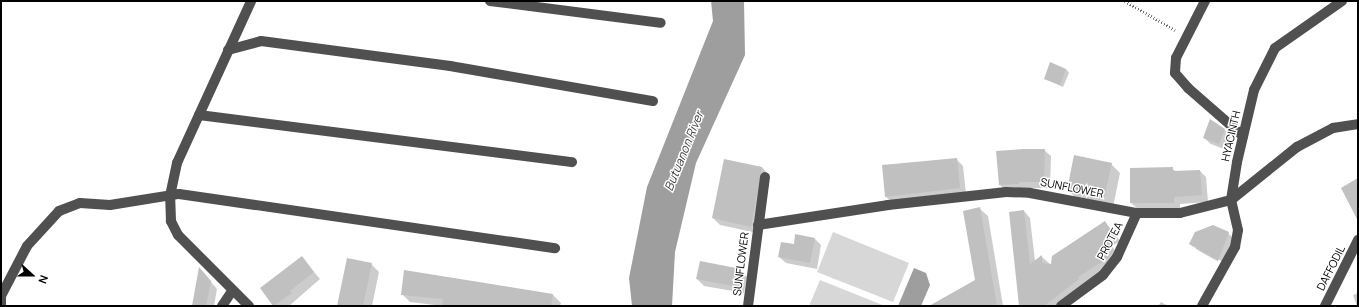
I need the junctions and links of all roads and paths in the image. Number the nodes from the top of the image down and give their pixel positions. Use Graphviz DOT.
graph roads {
  1 [pos="251,1"];
  2 [pos="490,1"];
  3 [pos="1125,1"];
  4 [pos="1204,1"];
  5 [pos="1342,1"];
  6 [pos="661,23"];
  7 [pos="1187,37"];
  8 [pos="228,50"];
  9 [pos="653,101"];
  10 [pos="199,115"];
  11 [pos="1358,124"];
  12 [pos="1242,136"];
  13 [pos="572,162"];
  14 [pos="765,177"];
  15 [pos="170,196"];
  16 [pos="1231,200"];
  17 [pos="1137,213"];
  18 [pos="758,225"];
  19 [pos="1358,240"];
  20 [pos="555,248"];
  21 [pos="232,290"];
  22 [pos="1,306"];
  23 [pos="222,306"];
  24 [pos="249,306"];
  25 [pos="748,306"];
  26 [pos="1061,306"];
  27 [pos="1202,306"];
  28 [pos="1325,306"];
  1 -- 8 [label="street"];
  2 -- 6 [label="street"];
  3 -- 7 [label="path"];
  4 -- 7 [label="street"];
  5 -- 12 [label="street, HYACINTH"];
  7 -- 12 [label="street"];
  8 -- 9 [label="street"];
  8 -- 10 [label="street"];
  10 -- 13 [label="street"];
  10 -- 15 [label="street"];
  11 -- 16 [label="street, SUNFLOWER"];
  12 -- 16 [label="street, HYACINTH"];
  14 -- 18 [label="street, SUNFLOWER"];
  15 -- 20 [label="street"];
  15 -- 21 [label="street"];
  15 -- 22 [label="street"];
  16 -- 17 [label="street, SUNFLOWER"];
  16 -- 27 [label="street, HYACINTH"];
  17 -- 18 [label="street, SUNFLOWER"];
  17 -- 26 [label="street, PROTEA"];
  18 -- 25 [label="street, SUNFLOWER"];
  19 -- 28 [label="street, DAFFODIL"];
  21 -- 23 [label="street"];
  21 -- 24 [label="street"];
}
